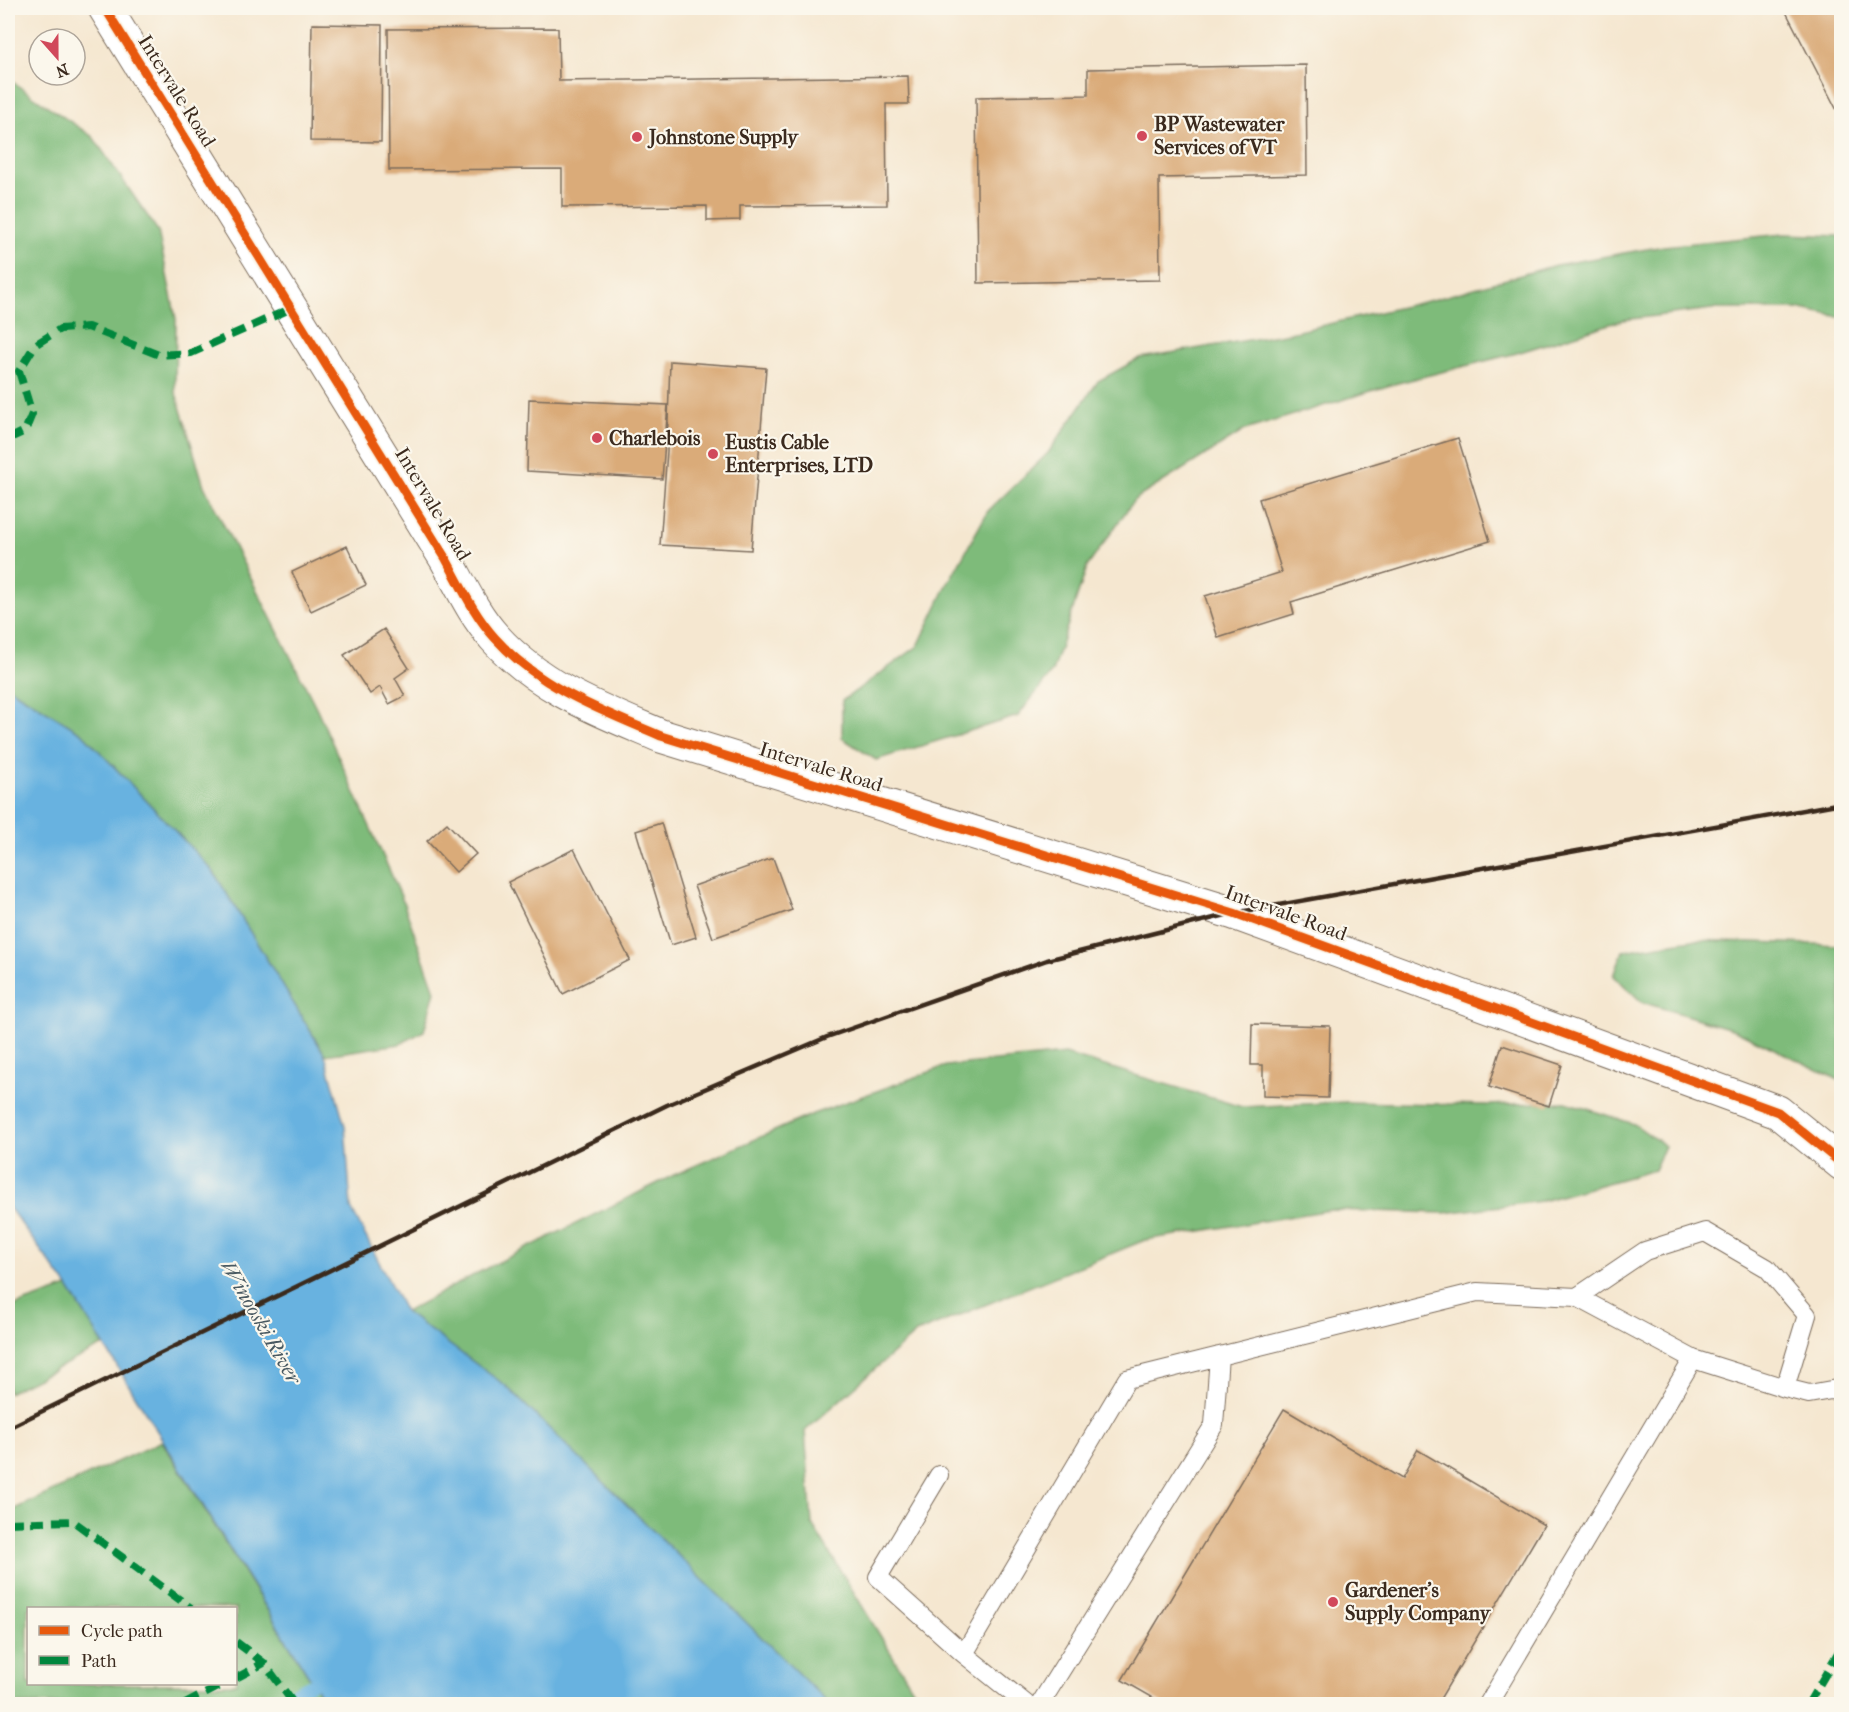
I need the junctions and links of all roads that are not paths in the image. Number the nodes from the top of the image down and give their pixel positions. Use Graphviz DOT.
graph roads {
  1 [pos="105,8"];
  2 [pos="1842,1164"];
  3 [pos="1577,1297"];
  4 [pos="1219,1356"];
  5 [pos="1693,1359"];
  6 [pos="1785,1388"];
  7 [pos="1842,1388"];
  8 [pos="939,1475"];
  9 [pos="964,1654"];
  10 [pos="1026,1704"];
  11 [pos="1040,1704"];
  12 [pos="1488,1704"];
  1 -- 2 [label="street, Intervale Road"];
  3 -- 4 [label="lane"];
  3 -- 5 [label="lane"];
  3 -- 6 [label="lane"];
  4 -- 9 [label="lane"];
  4 -- 11 [label="lane"];
  5 -- 6 [label="lane"];
  5 -- 12 [label="lane"];
  6 -- 7 [label="lane"];
  8 -- 9 [label="lane"];
  9 -- 10 [label="lane"];
}
